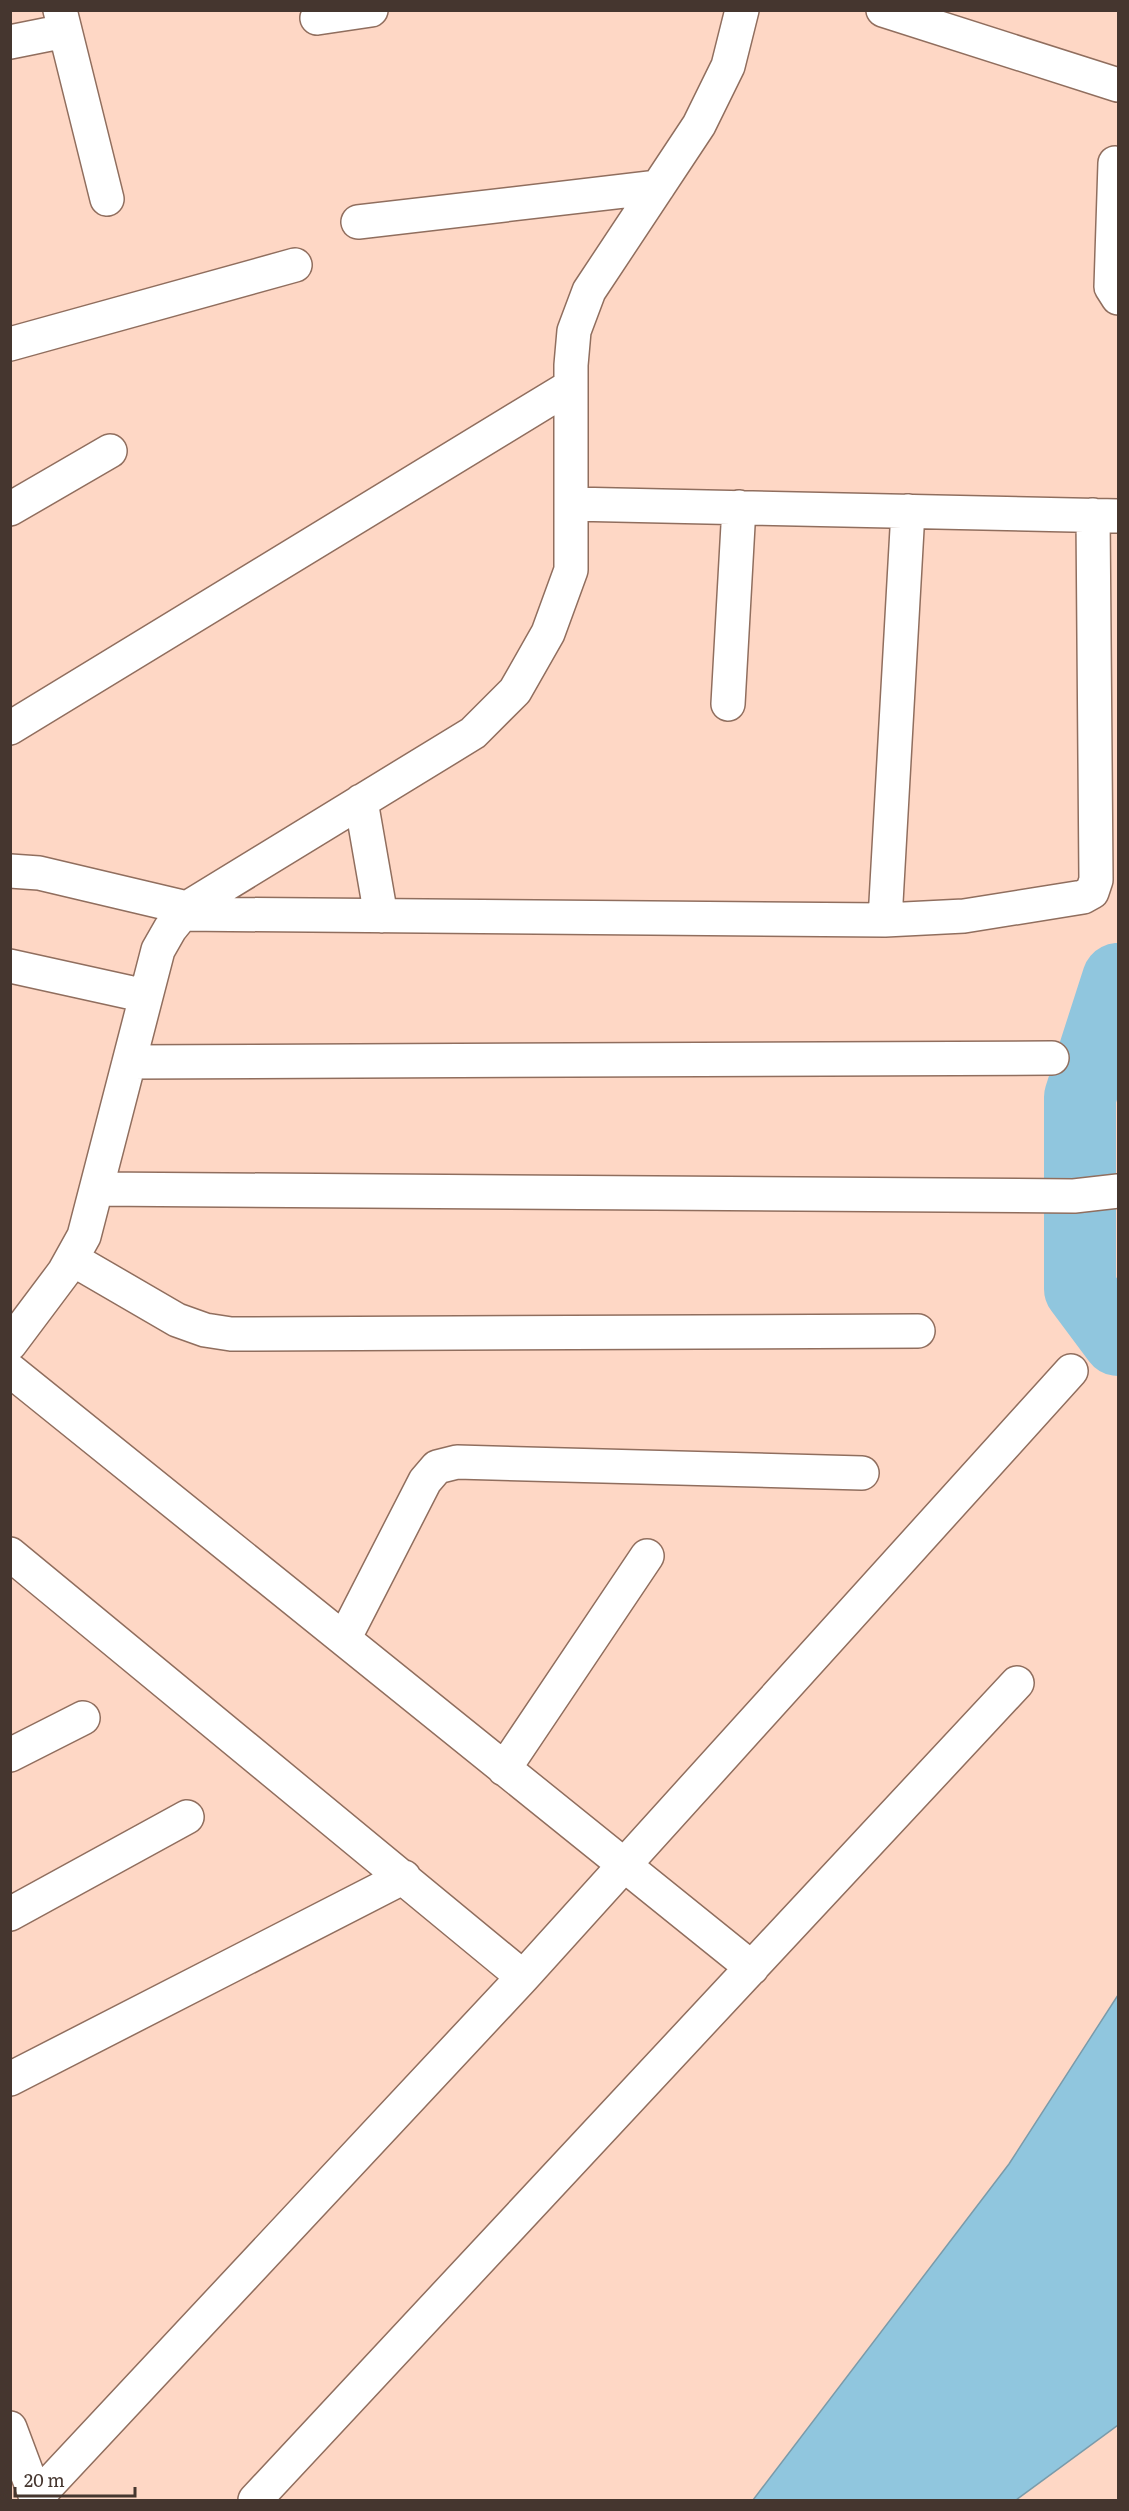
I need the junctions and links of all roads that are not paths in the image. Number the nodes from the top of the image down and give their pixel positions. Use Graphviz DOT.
graph roads {
  1 [pos="371,10"];
  2 [pos="742,10"];
  3 [pos="883,10"];
  4 [pos="317,18"];
  5 [pos="63,21"];
  6 [pos="10,42"];
  7 [pos="1119,85"];
  8 [pos="1115,162"];
  9 [pos="658,187"];
  10 [pos="107,199"];
  11 [pos="358,222"];
  12 [pos="295,265"];
  13 [pos="1119,298"];
  14 [pos="10,344"];
  15 [pos="571,386"];
  16 [pos="110,451"];
  17 [pos="571,504"];
  18 [pos="739,507"];
  19 [pos="10,509"];
  20 [pos="908,511"];
  21 [pos="1106,515"];
  22 [pos="728,704"];
  23 [pos="10,728"];
  24 [pos="362,801"];
  25 [pos="10,871"];
  26 [pos="184,911"];
  27 [pos="381,916"];
  28 [pos="885,920"];
  29 [pos="10,966"];
  30 [pos="146,996"];
  31 [pos="1052,1058"];
  32 [pos="129,1062"];
  33 [pos="97,1189"];
  34 [pos="1119,1191"];
  35 [pos="72,1259"];
  36 [pos="918,1331"];
  37 [pos="10,1344"];
  38 [pos="10,1370"];
  39 [pos="1071,1371"];
  40 [pos="862,1473"];
  41 [pos="10,1554"];
  42 [pos="647,1556"];
  43 [pos="344,1639"];
  44 [pos="1017,1683"];
  45 [pos="83,1718"];
  46 [pos="10,1755"];
  47 [pos="504,1769"];
  48 [pos="187,1817"];
  49 [pos="624,1865"];
  50 [pos="404,1877"];
  51 [pos="10,1914"];
  52 [pos="752,1968"];
  53 [pos="523,1977"];
  54 [pos="10,2079"];
  55 [pos="10,2427"];
  56 [pos="36,2499"];
  57 [pos="255,2500"];
  1 -- 4 [label="street"];
  2 -- 9 [label="street"];
  3 -- 7 [label="street"];
  5 -- 6 [label="street"];
  5 -- 10 [label="street"];
  8 -- 13 [label="street"];
  9 -- 11 [label="street"];
  9 -- 15 [label="street"];
  12 -- 14 [label="street"];
  15 -- 17 [label="street"];
  15 -- 23 [label="street"];
  16 -- 19 [label="street"];
  17 -- 18 [label="street"];
  17 -- 24 [label="street"];
  18 -- 20 [label="street"];
  18 -- 22 [label="street"];
  20 -- 21 [label="street"];
  20 -- 28 [label="street"];
  21 -- 28 [label="street"];
  24 -- 26 [label="street"];
  24 -- 27 [label="street"];
  25 -- 26 [label="street"];
  26 -- 27 [label="street"];
  26 -- 30 [label="street"];
  27 -- 28 [label="street"];
  29 -- 30 [label="street"];
  30 -- 32 [label="street"];
  31 -- 32 [label="street"];
  32 -- 33 [label="street"];
  33 -- 34 [label="street"];
  33 -- 35 [label="street"];
  35 -- 36 [label="street"];
  35 -- 37 [label="street"];
  38 -- 43 [label="street"];
  39 -- 49 [label="street"];
  40 -- 43 [label="street"];
  41 -- 50 [label="street"];
  42 -- 47 [label="street"];
  43 -- 47 [label="street"];
  44 -- 52 [label="street"];
  45 -- 46 [label="street"];
  47 -- 49 [label="street"];
  48 -- 51 [label="street"];
  49 -- 52 [label="street"];
  49 -- 53 [label="street"];
  50 -- 53 [label="street"];
  50 -- 54 [label="street"];
  52 -- 57 [label="street"];
  53 -- 56 [label="street"];
  55 -- 56 [label="street"];
}
